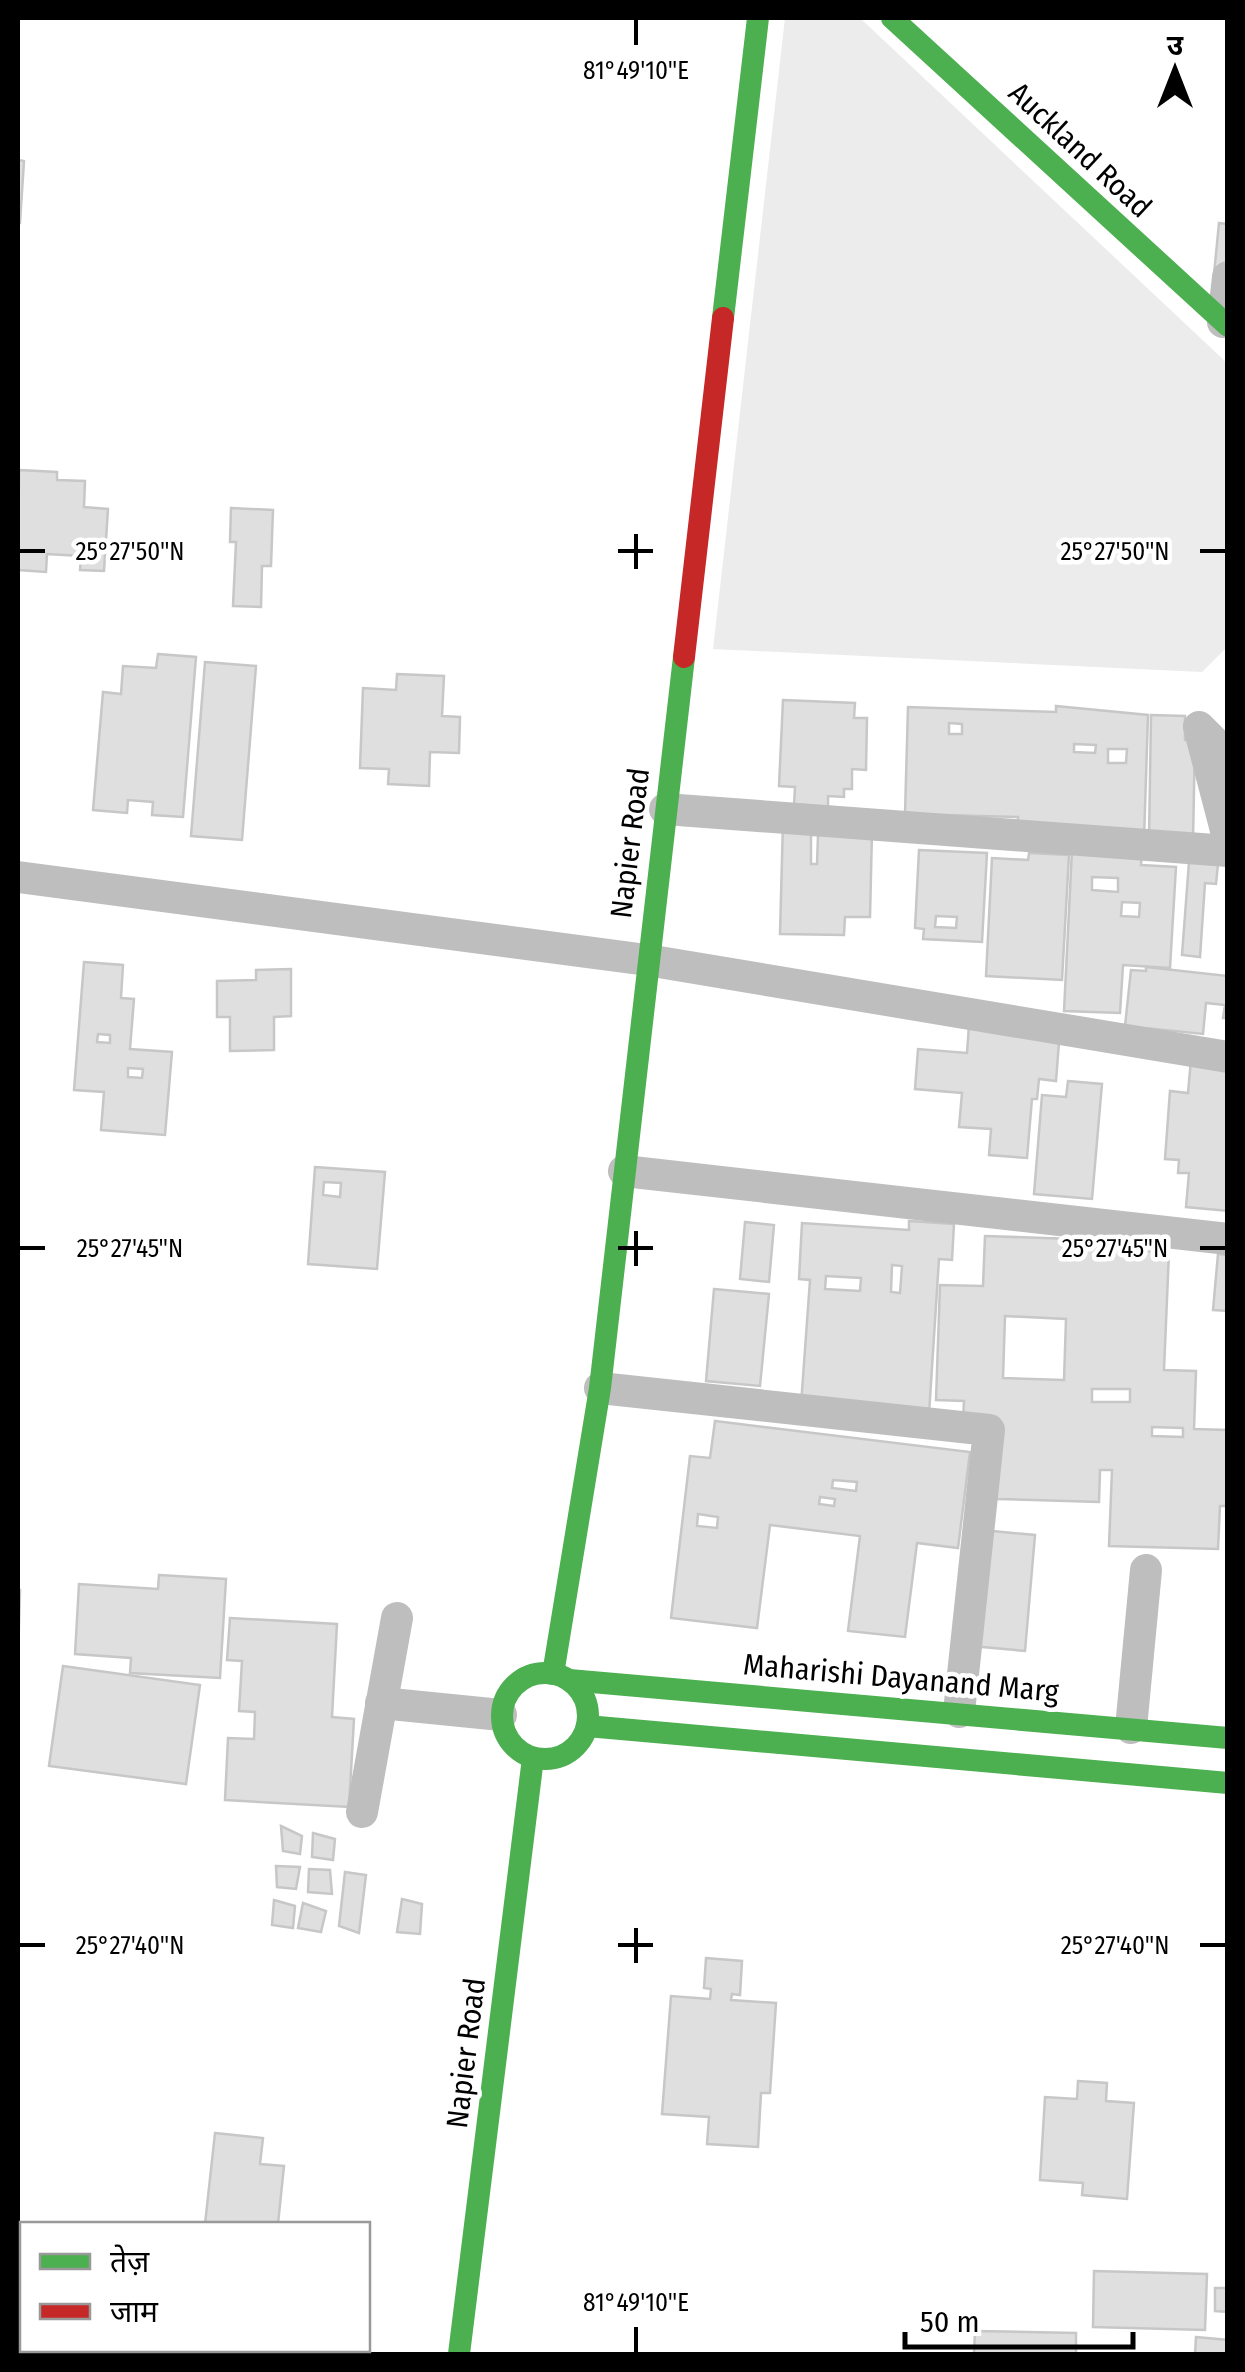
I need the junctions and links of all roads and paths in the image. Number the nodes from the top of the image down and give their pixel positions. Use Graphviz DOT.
graph roads {
  1 [pos="758,18"];
  2 [pos="892,18"];
  3 [pos="1228,277"];
  4 [pos="1225,324"];
  5 [pos="1228,756"];
  6 [pos="665,808"];
  7 [pos="1228,838"];
  8 [pos="1228,851"];
  9 [pos="18,877"];
  10 [pos="647,960"];
  11 [pos="1228,1057"];
  12 [pos="624,1171"];
  13 [pos="1228,1239"];
  14 [pos="600,1388"];
  15 [pos="1146,1570"];
  16 [pos="397,1618"];
  17 [pos="561,1677"];
  18 [pos="381,1703"];
  19 [pos="959,1712"];
  20 [pos="501,1716"];
  21 [pos="587,1726"];
  22 [pos="1131,1728"];
  23 [pos="1228,1738"];
  24 [pos="534,1758"];
  25 [pos="1228,1782"];
  26 [pos="362,1812"];
  27 [pos="459,2354"];
  1 -- 6 [label="street, Napier Road"];
  2 -- 4 [label="street, Auckland Road"];
  3 -- 4 [label="street"];
  5 -- 7 [label="street"];
  6 -- 8 [label="street"];
  6 -- 10 [label="street, Napier Road"];
  9 -- 10 [label="street"];
  10 -- 11 [label="street"];
  10 -- 12 [label="street, Napier Road"];
  12 -- 13 [label="street"];
  12 -- 14 [label="street, Napier Road"];
  14 -- 17 [label="street, Napier Road"];
  14 -- 19 [label="street"];
  15 -- 22 [label="street"];
  16 -- 18 [label="street"];
  17 -- 19 [label="street, Maharishi Dayanand Marg"];
  17 -- 20 [label="street"];
  17 -- 21 [label="street"];
  18 -- 20 [label="street"];
  18 -- 26 [label="street"];
  19 -- 22 [label="street, Maharishi Dayanand Marg"];
  20 -- 24 [label="street"];
  21 -- 24 [label="street"];
  21 -- 25 [label="street"];
  22 -- 23 [label="street, Maharishi Dayanand Marg"];
  24 -- 27 [label="street, Napier Road"];
}
